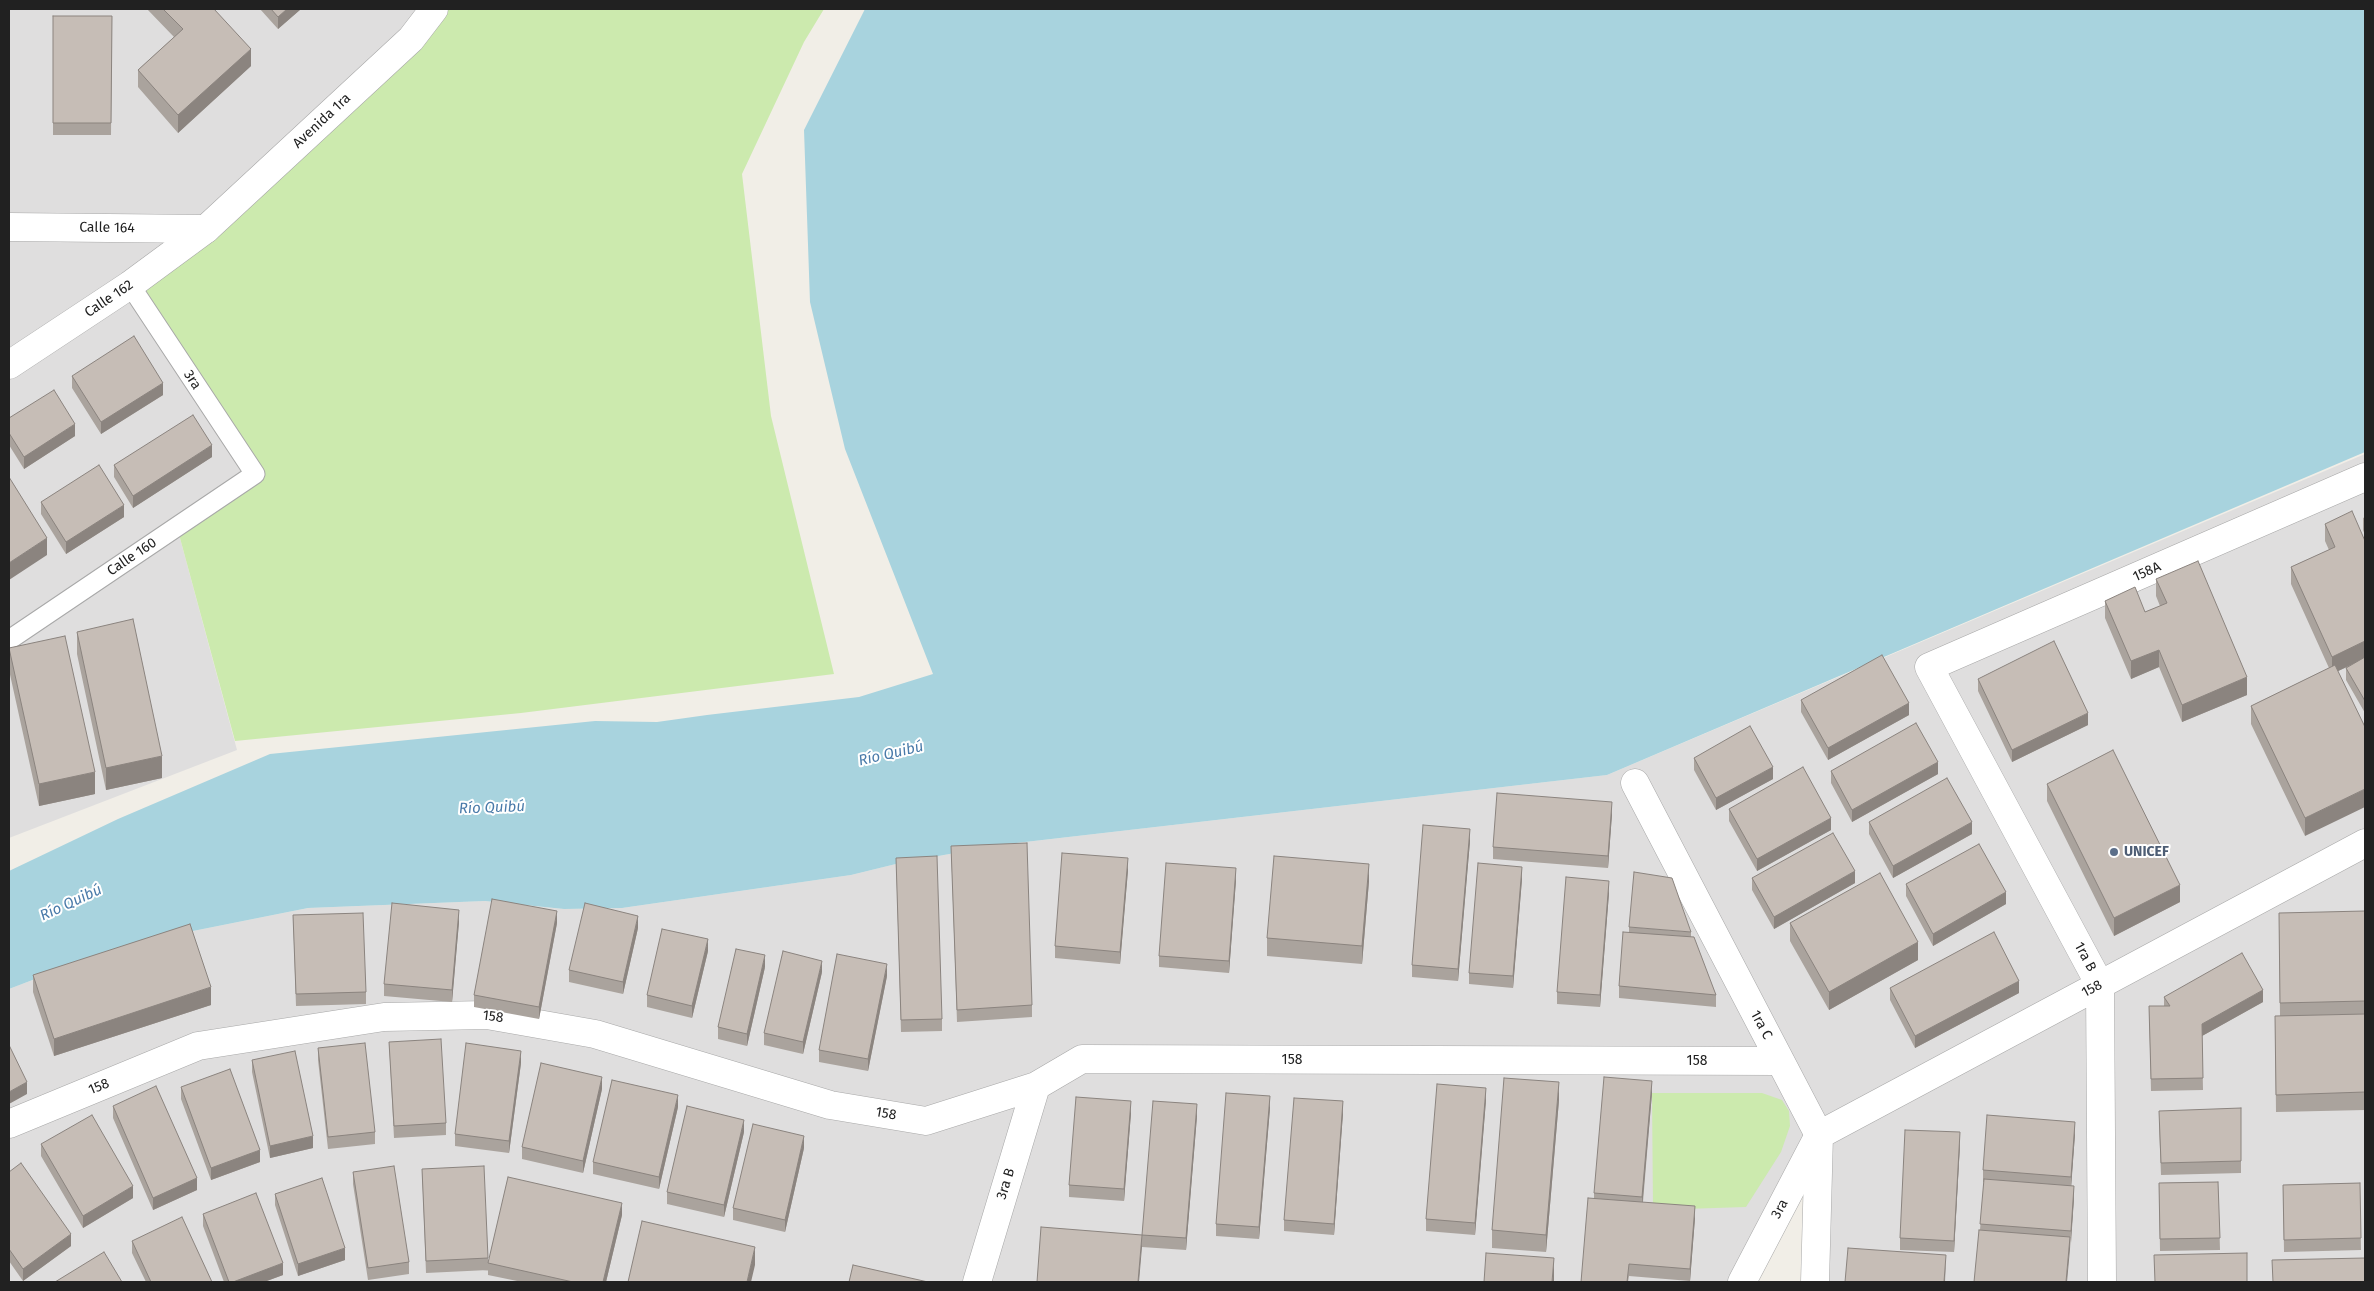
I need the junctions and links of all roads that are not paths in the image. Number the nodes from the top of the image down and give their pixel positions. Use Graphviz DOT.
graph roads {
  1 [pos="434,9"];
  2 [pos="9,227"];
  3 [pos="206,229"];
  4 [pos="130,285"];
  5 [pos="9,365"];
  6 [pos="254,474"];
  7 [pos="2365,477"];
  8 [pos="9,640"];
  9 [pos="1929,667"];
  10 [pos="1635,784"];
  11 [pos="2365,843"];
  12 [pos="2100,985"];
  13 [pos="1780,1061"];
  14 [pos="1036,1086"];
  15 [pos="9,1124"];
  16 [pos="1819,1135"];
  17 [pos="977,1282"];
  18 [pos="1742,1282"];
  19 [pos="1816,1282"];
  20 [pos="2102,1282"];
  1 -- 3 [label="street, Avenida 1ra"];
  2 -- 3 [label="street, Calle 164"];
  3 -- 4 [label="street, Calle 162"];
  4 -- 5 [label="street, Calle 162"];
  4 -- 6 [label="lane, 3ra"];
  6 -- 8 [label="lane, Calle 160"];
  7 -- 9 [label="street, 158A"];
  9 -- 12 [label="street, 1ra B"];
  10 -- 13 [label="street, 1ra C"];
  11 -- 12 [label="street, 158"];
  12 -- 16 [label="street, 158"];
  12 -- 20 [label="street, 1ra B"];
  13 -- 14 [label="street, 158"];
  13 -- 16 [label="street, 1ra C"];
  14 -- 15 [label="street, 158"];
  14 -- 17 [label="street, 3ra B"];
  16 -- 18 [label="street, 3ra"];
  16 -- 19 [label="street, 1ra C"];
}
